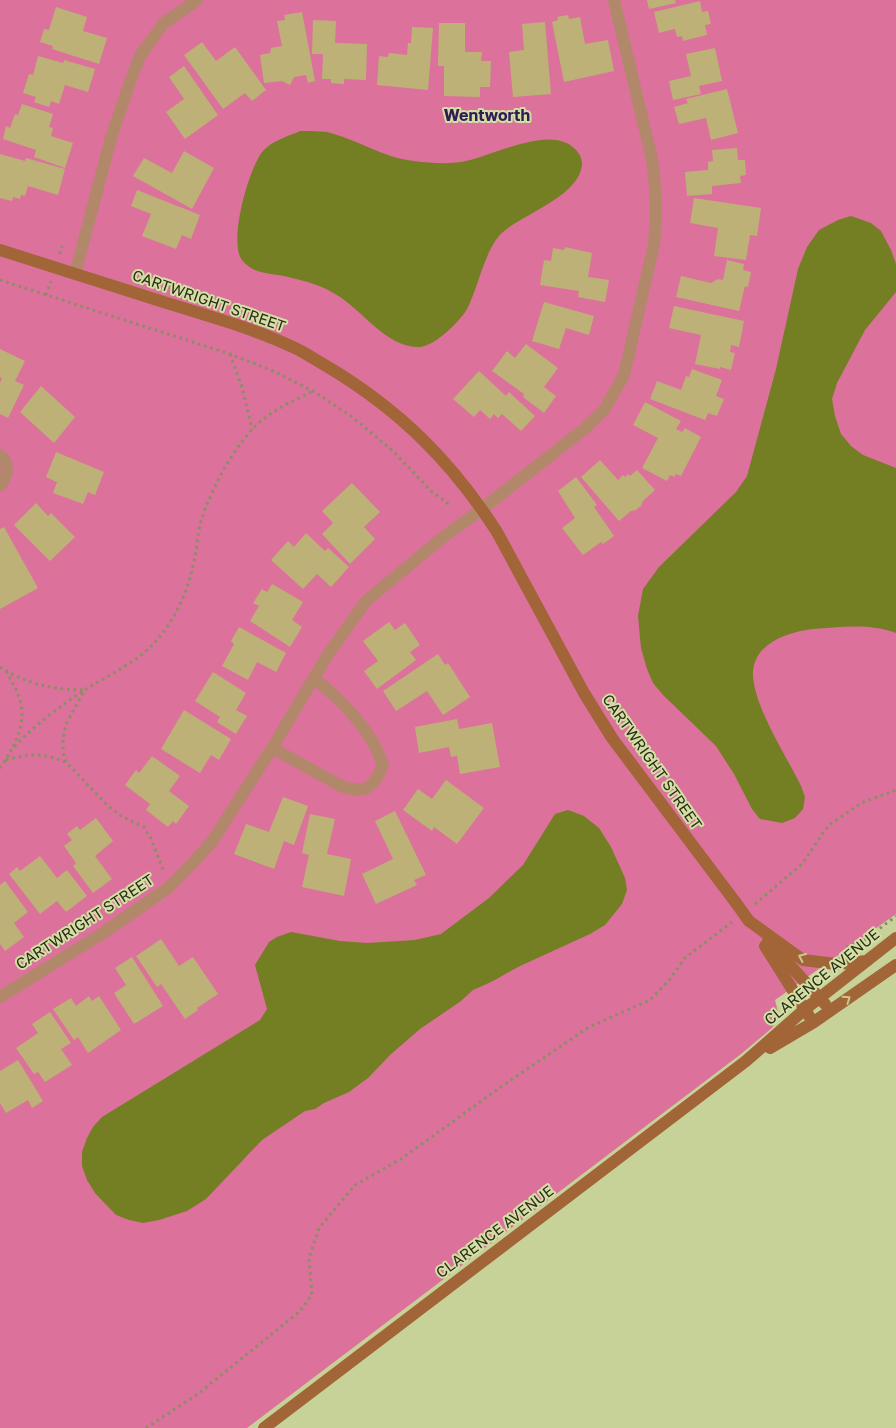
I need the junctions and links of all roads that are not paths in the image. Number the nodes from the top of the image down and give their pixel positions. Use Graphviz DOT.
graph roads {
  1 [pos="197,0"];
  2 [pos="614,0"];
  3 [pos="0,250"];
  4 [pos="75,274"];
  5 [pos="0,455"];
  6 [pos="0,486"];
  7 [pos="482,509"];
  8 [pos="314,678"];
  9 [pos="272,748"];
  10 [pos="743,919"];
  11 [pos="896,938"];
  12 [pos="867,961"];
  13 [pos="896,965"];
  14 [pos="0,997"];
  15 [pos="820,998"];
  16 [pos="804,1010"];
  17 [pos="830,1011"];
  18 [pos="814,1022"];
  19 [pos="746,1062"];
  20 [pos="264,1428"];
  1 -- 4 [label="street"];
  2 -- 7 [label="street, CARTWRIGHT STREET"];
  3 -- 4 [label="street, CARTWRIGHT STREET"];
  4 -- 7 [label="street, CARTWRIGHT STREET"];
  5 -- 6 [label="street"];
  7 -- 8 [label="street, CARTWRIGHT STREET"];
  7 -- 10 [label="street, CARTWRIGHT STREET, bridge"];
  8 -- 9 [label="street, CARTWRIGHT STREET"];
  8 -- 9 [label="street"];
  9 -- 14 [label="street, CARTWRIGHT STREET"];
  12 -- 10 [label="street, one-way"];
  10 -- 15 [label="street, CARTWRIGHT STREET"];
  10 -- 16 [label="street, CARTWRIGHT STREET"];
  11 -- 12 [label="street, CLARENCE AVENUE"];
  12 -- 15 [label="street, CLARENCE AVENUE"];
  17 -- 13 [label="street, CLARENCE AVENUE, one-way"];
  15 -- 16 [label="street, CLARENCE AVENUE"];
  15 -- 17 [label="street, CARTWRIGHT STREET"];
  16 -- 18 [label="street, CARTWRIGHT STREET"];
  16 -- 19 [label="street, CLARENCE AVENUE"];
  17 -- 18 [label="street, CLARENCE AVENUE"];
  18 -- 19 [label="street, CLARENCE AVENUE"];
  19 -- 20 [label="street, CLARENCE AVENUE"];
}
